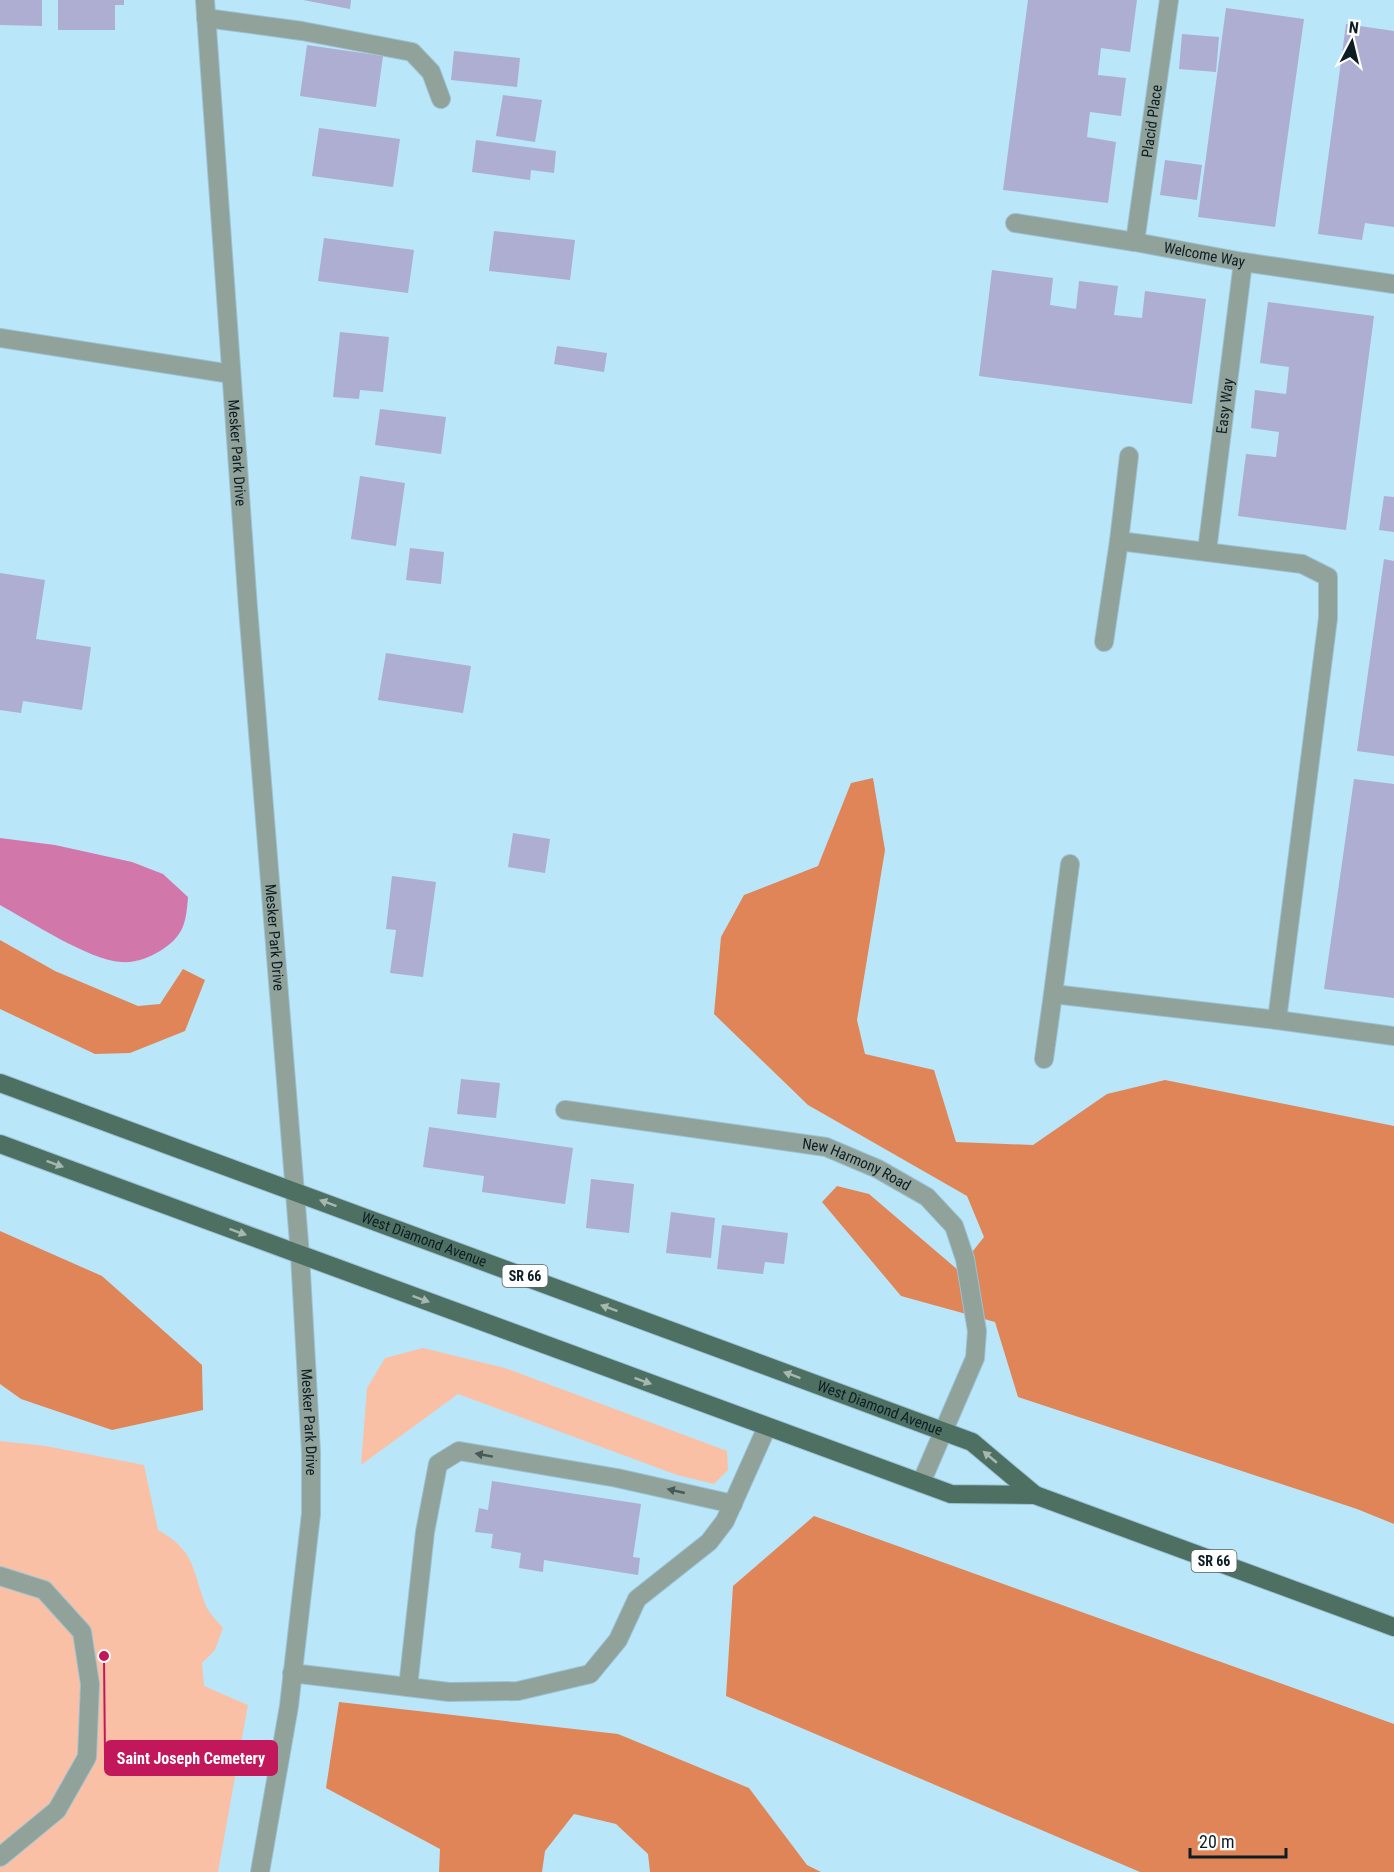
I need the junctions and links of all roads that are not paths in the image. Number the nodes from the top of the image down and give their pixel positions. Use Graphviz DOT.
graph roads {
  1 [pos="1169,0"];
  2 [pos="205,9"];
  3 [pos="441,99"];
  4 [pos="1015,223"];
  5 [pos="1135,242"];
  6 [pos="1242,262"];
  7 [pos="1394,284"];
  8 [pos="0,338"];
  9 [pos="231,374"];
  10 [pos="1129,456"];
  11 [pos="1119,541"];
  12 [pos="1208,551"];
  13 [pos="1104,642"];
  14 [pos="1070,864"];
  15 [pos="1053,994"];
  16 [pos="1277,1020"];
  17 [pos="1394,1036"];
  18 [pos="1044,1059"];
  19 [pos="0,1083"];
  20 [pos="565,1110"];
  21 [pos="0,1144"];
  22 [pos="294,1191"];
  23 [pos="300,1255"];
  24 [pos="766,1427"];
  25 [pos="943,1432"];
  26 [pos="921,1483"];
  27 [pos="1035,1495"];
  28 [pos="733,1504"];
  29 [pos="0,1576"];
  30 [pos="1394,1628"];
  31 [pos="292,1673"];
  32 [pos="408,1687"];
  33 [pos="0,1857"];
  34 [pos="260,1872"];
  1 -- 5 [label="street, Placid Place"];
  2 -- 3 [label="street"];
  2 -- 9 [label="street, Mesker Park Drive"];
  4 -- 5 [label="street, Welcome Way"];
  5 -- 6 [label="street, Welcome Way"];
  6 -- 7 [label="street, Welcome Way"];
  6 -- 12 [label="street, Easy Way"];
  8 -- 9 [label="street"];
  9 -- 22 [label="street, Mesker Park Drive"];
  10 -- 11 [label="street"];
  11 -- 12 [label="street"];
  11 -- 13 [label="street"];
  12 -- 16 [label="street"];
  14 -- 15 [label="street"];
  15 -- 16 [label="street"];
  15 -- 18 [label="street"];
  16 -- 17 [label="street"];
  19 -- 22 [label="main road, West Diamond Avenue / SR 66"];
  20 -- 25 [label="street, New Harmony Road"];
  21 -- 23 [label="main road, West Diamond Avenue / SR 66, one-way"];
  22 -- 23 [label="street, Mesker Park Drive"];
  25 -- 22 [label="main road, West Diamond Avenue / SR 66, one-way"];
  23 -- 24 [label="main road, West Diamond Avenue / SR 66, one-way"];
  23 -- 31 [label="street, Mesker Park Drive"];
  24 -- 26 [label="main road, West Diamond Avenue / SR 66"];
  24 -- 28 [label="street"];
  25 -- 26 [label="street, New Harmony Road"];
  27 -- 25 [label="main road, West Diamond Avenue / SR 66, one-way"];
  26 -- 27 [label="main road, West Diamond Avenue / SR 66"];
  27 -- 30 [label="main road, West Diamond Avenue / SR 66"];
  28 -- 32 [label="street"];
  28 -- 32 [label="street, one-way"];
  29 -- 33 [label="street"];
  31 -- 32 [label="street"];
  31 -- 34 [label="street, Mesker Park Drive"];
}
